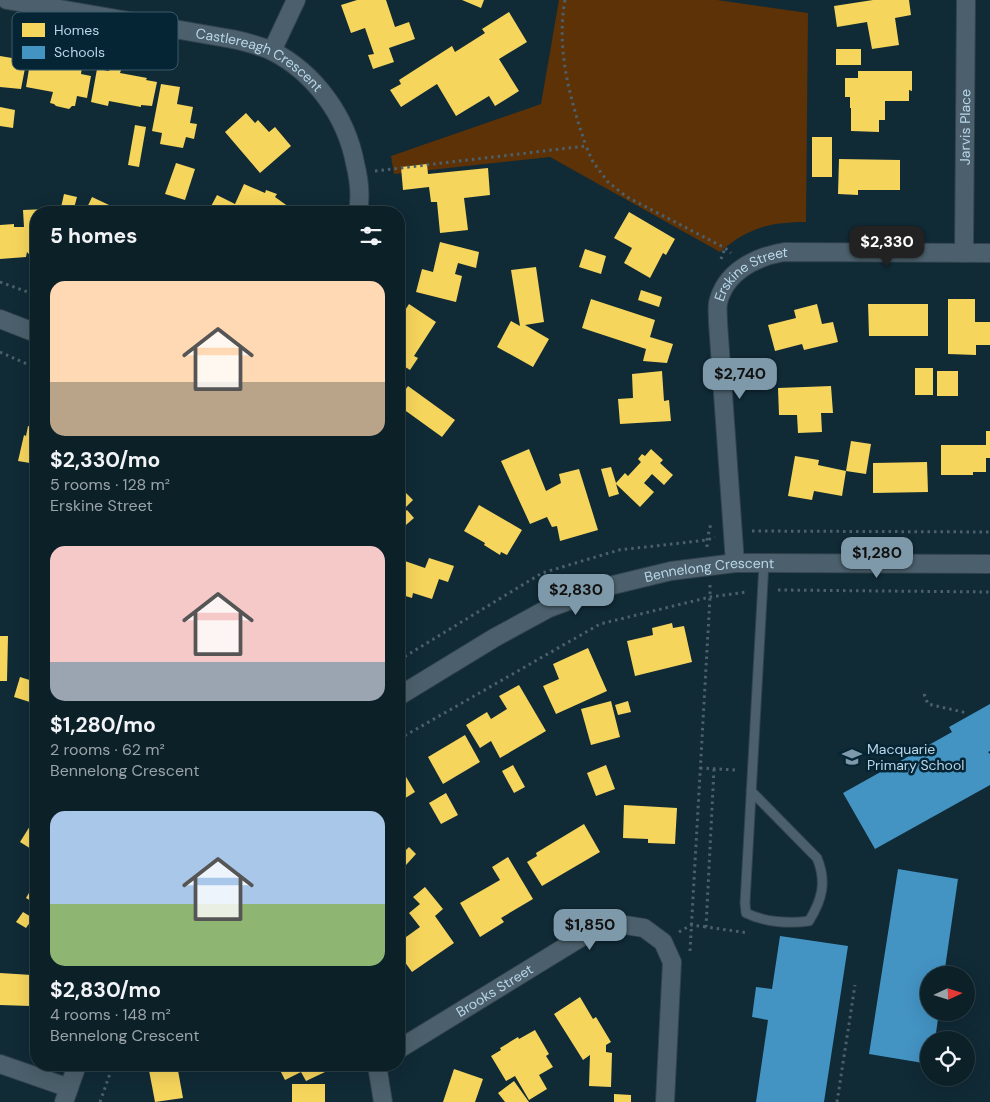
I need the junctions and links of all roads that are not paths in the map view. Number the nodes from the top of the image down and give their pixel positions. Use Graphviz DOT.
graph roads {
  1 [pos="6,0"];
  2 [pos="296,0"];
  3 [pos="966,0"];
  4 [pos="77,12"];
  5 [pos="178,29"];
  6 [pos="272,51"];
  7 [pos="358,206"];
  8 [pos="964,252"];
  9 [pos="990,253"];
  10 [pos="0,319"];
  11 [pos="30,331"];
  12 [pos="735,563"];
  13 [pos="764,563"];
  14 [pos="990,564"];
  15 [pos="405,692"];
  16 [pos="751,791"];
  17 [pos="405,1045"];
  18 [pos="0,1064"];
  19 [pos="74,1071"];
  20 [pos="378,1071"];
  21 [pos="66,1095"];
  22 [pos="383,1102"];
  23 [pos="665,1102"];
  1 -- 4 [label="street, Castlereagh Crescent"];
  2 -- 6 [label="street"];
  3 -- 8 [label="street, Jarvis Place"];
  5 -- 6 [label="street, Castlereagh Crescent"];
  6 -- 7 [label="street, Castlereagh Crescent"];
  8 -- 9 [label="street, Erskine Street"];
  8 -- 12 [label="street, Erskine Street"];
  10 -- 11 [label="street"];
  12 -- 13 [label="street, Bennelong Crescent"];
  12 -- 15 [label="street, Bennelong Crescent"];
  13 -- 14 [label="street, Bennelong Crescent"];
  13 -- 16 [label="lane"];
  16 -- 16 [label="lane"];
  17 -- 23 [label="street, Brooks Street"];
  18 -- 21 [label="street"];
  19 -- 21 [label="street"];
  20 -- 22 [label="street"];
}
